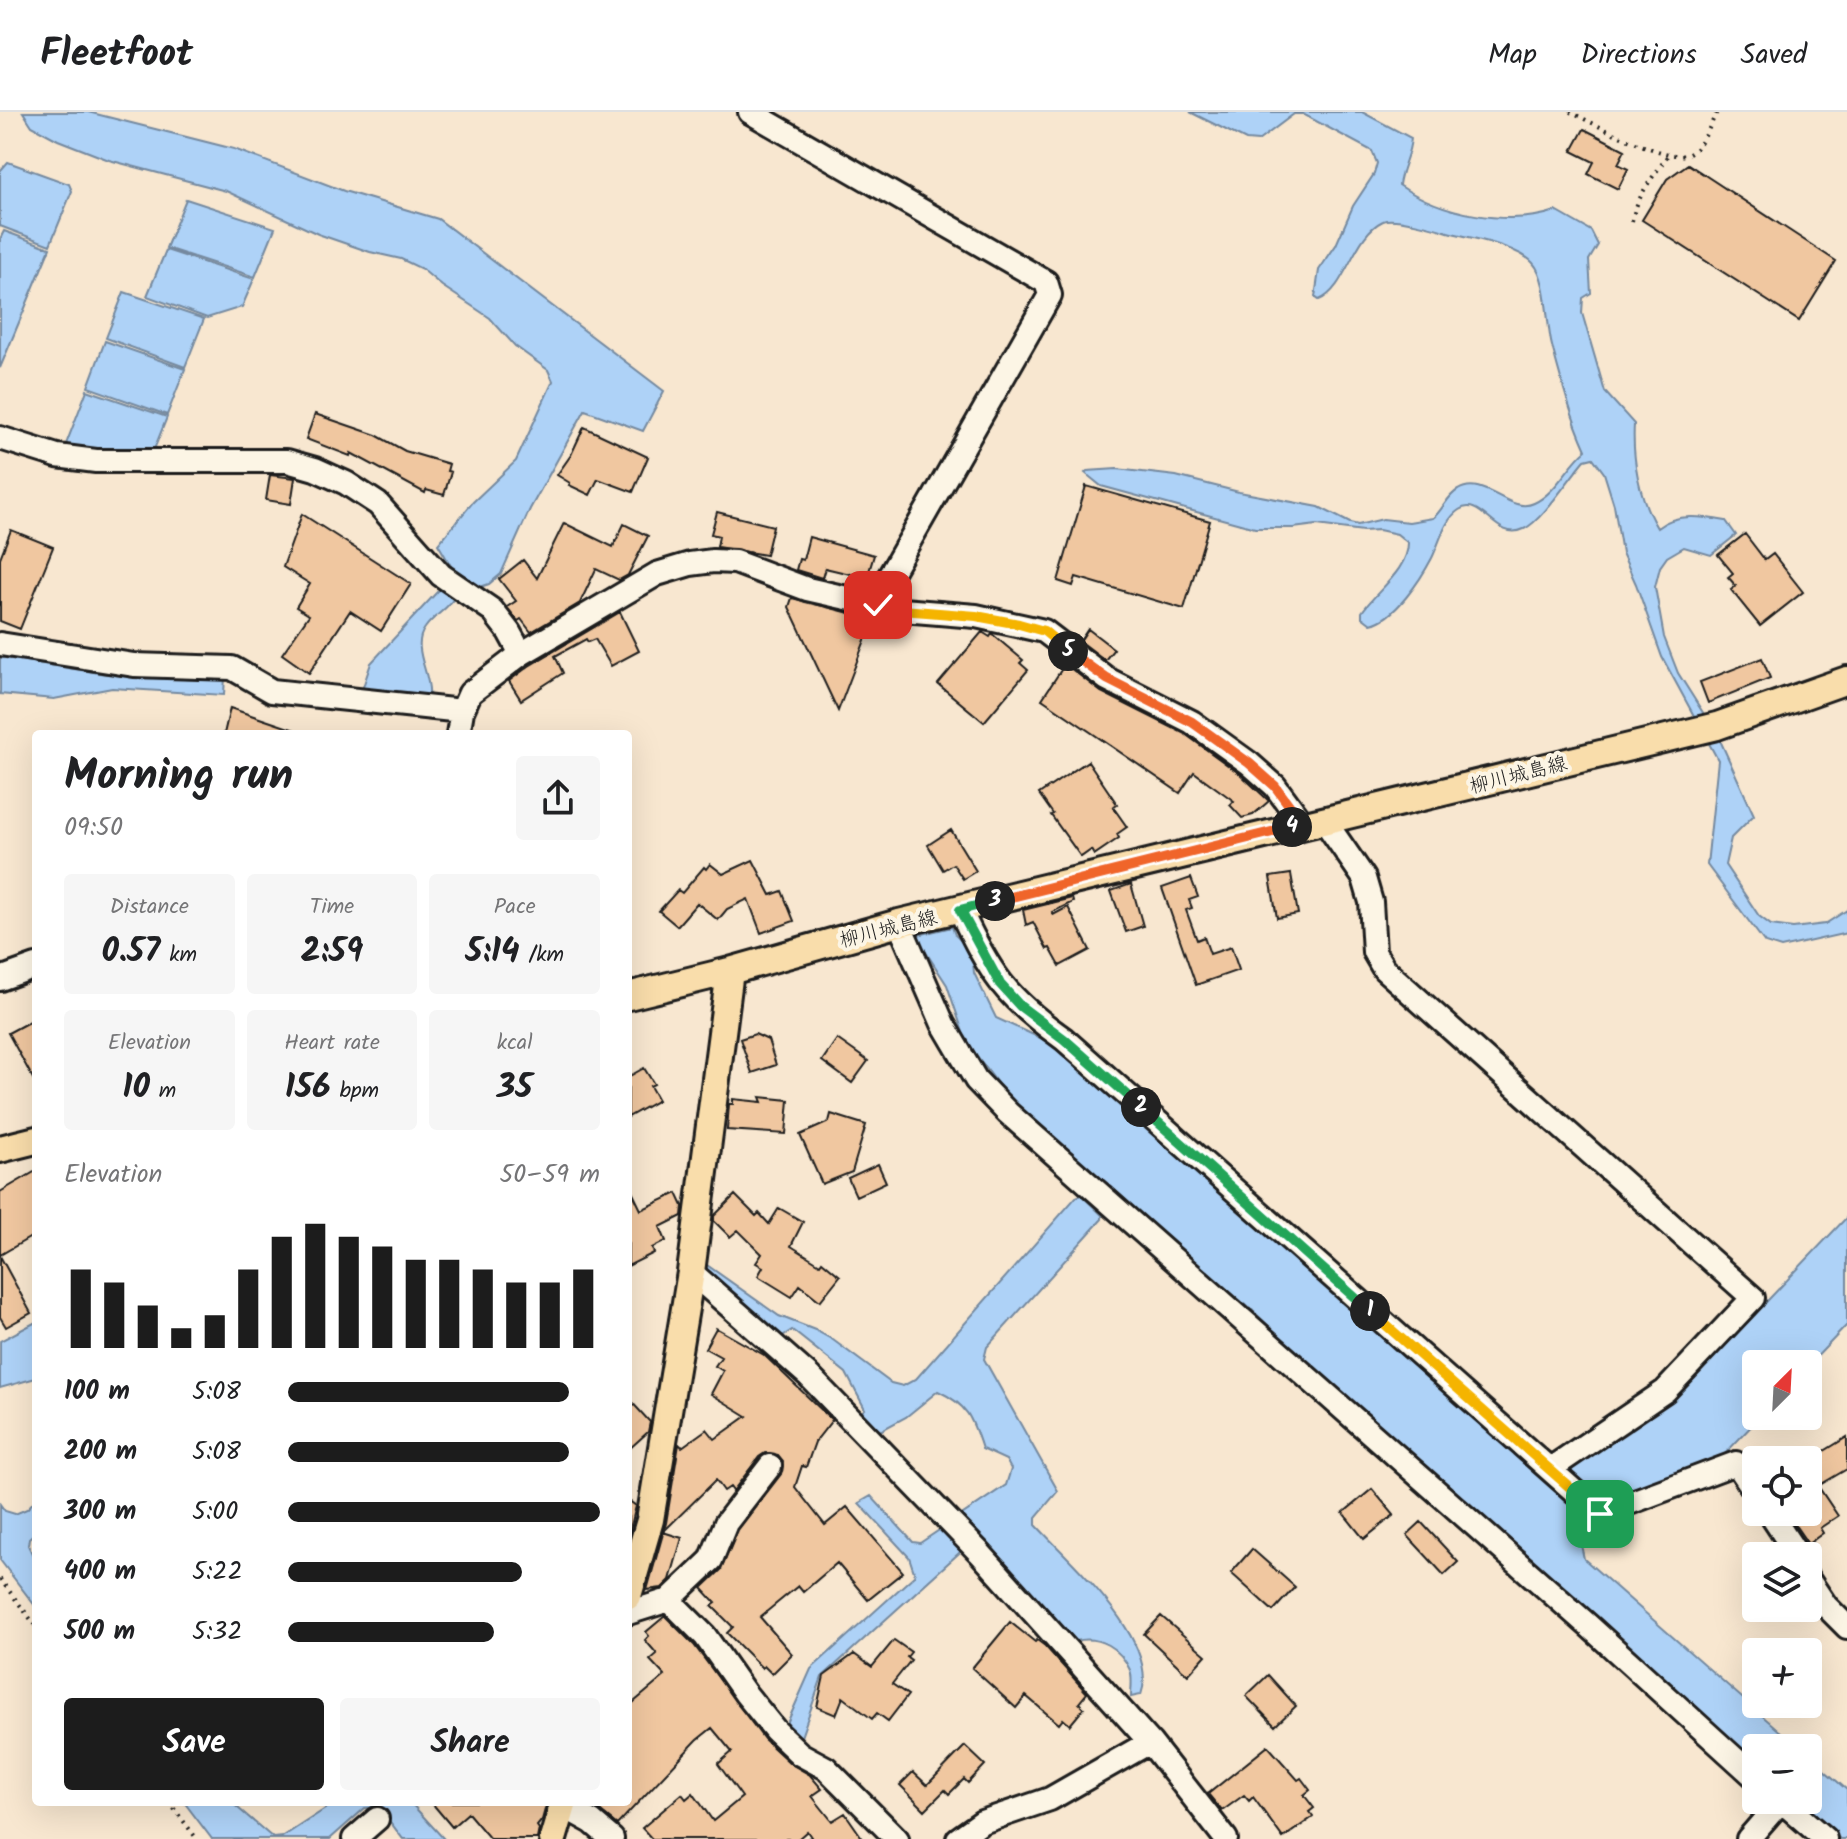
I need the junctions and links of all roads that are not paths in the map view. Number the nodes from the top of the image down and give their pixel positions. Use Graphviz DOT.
graph roads {
  1 [pos="750,112"];
  2 [pos="0,438"];
  3 [pos="878,605"];
  4 [pos="0,644"];
  5 [pos="521,654"];
  6 [pos="1847,680"];
  7 [pos="462,711"];
  8 [pos="459,730"];
  9 [pos="1314,822"];
  10 [pos="960,910"];
  11 [pos="902,923"];
  12 [pos="32,967"];
  13 [pos="730,971"];
  14 [pos="0,979"];
  15 [pos="632,995"];
  16 [pos="32,1141"];
  17 [pos="0,1149"];
  18 [pos="691,1272"];
  19 [pos="770,1466"];
  20 [pos="1550,1469"];
  21 [pos="1742,1472"];
  22 [pos="632,1582"];
  23 [pos="669,1600"];
  24 [pos="1822,1600"];
  25 [pos="632,1612"];
  26 [pos="1847,1627"];
  27 [pos="1150,1742"];
  28 [pos="1742,1765"];
  29 [pos="563,1806"];
  30 [pos="567,1806"];
  31 [pos="1770,1814"];
  32 [pos="1796,1814"];
  33 [pos="377,1819"];
  34 [pos="354,1839"];
  35 [pos="553,1839"];
  36 [pos="612,1839"];
  37 [pos="897,1839"];
  38 [pos="958,1839"];
  39 [pos="1226,1839"];
  40 [pos="1748,1839"];
  41 [pos="1825,1839"];
  1 -- 3 [label="street"];
  2 -- 5 [label="street"];
  3 -- 5 [label="street"];
  3 -- 9 [label="street"];
  4 -- 7 [label="street"];
  5 -- 7 [label="street"];
  6 -- 9 [label="main road, 柳川城島線"];
  7 -- 8 [label="street"];
  9 -- 10 [label="main road, 柳川城島線"];
  9 -- 20 [label="street"];
  10 -- 11 [label="main road, 柳川城島線"];
  10 -- 20 [label="street"];
  11 -- 13 [label="main road, 柳川城島線"];
  11 -- 28 [label="street"];
  12 -- 14 [label="street"];
  13 -- 15 [label="main road, 柳川城島線"];
  13 -- 18 [label="main road"];
  16 -- 17 [label="main road"];
  18 -- 22 [label="main road"];
  18 -- 27 [label="street"];
  19 -- 23 [label="street"];
  20 -- 21 [label="street"];
  23 -- 25 [label="street"];
  23 -- 37 [label="street"];
  24 -- 26 [label="street"];
  27 -- 38 [label="street"];
  27 -- 39 [label="street"];
  29 -- 35 [label="main road"];
  30 -- 36 [label="street"];
  31 -- 40 [label="street"];
  32 -- 41 [label="street"];
  33 -- 34 [label="street"];
}
